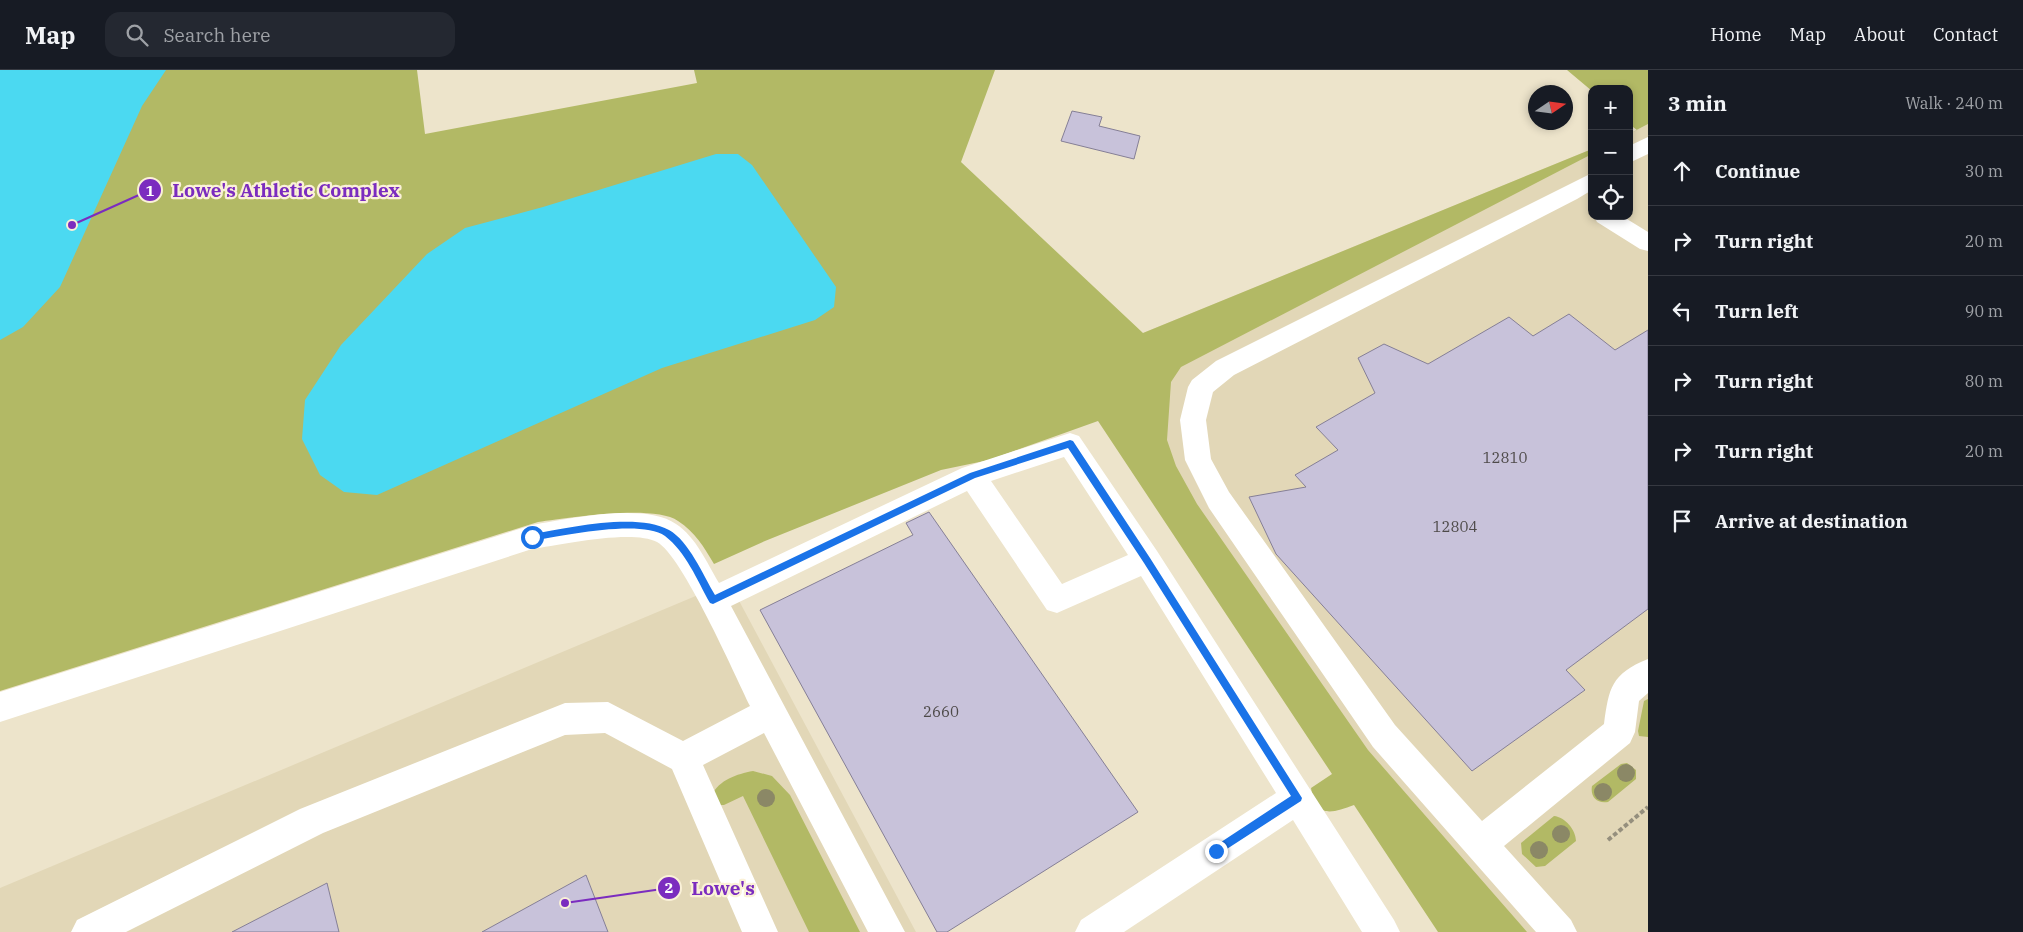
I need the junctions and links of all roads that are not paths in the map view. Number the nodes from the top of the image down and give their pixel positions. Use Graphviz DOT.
graph roads {
  1 [pos="1648,144"];
  2 [pos="1633,153"];
  3 [pos="1588,182"];
  4 [pos="1569,194"];
  5 [pos="1588,206"];
  6 [pos="1611,220"];
  7 [pos="1648,243"];
  8 [pos="972,476"];
  9 [pos="1147,560"];
  10 [pos="713,600"];
  11 [pos="1648,674"];
  12 [pos="0,707"];
  13 [pos="770,713"];
  14 [pos="683,758"];
  15 [pos="1297,798"];
  16 [pos="1480,844"];
  17 [pos="89,932"];
  18 [pos="760,932"];
  19 [pos="887,932"];
  20 [pos="1093,932"];
  21 [pos="1382,932"];
  22 [pos="1559,932"];
  1 -- 2 [label="lane"];
  3 -- 4 [label="lane"];
  4 -- 5 [label="lane"];
  4 -- 16 [label="lane"];
  6 -- 7 [label="lane"];
  8 -- 9 [label="lane"];
  8 -- 9 [label="lane"];
  8 -- 10 [label="lane"];
  9 -- 15 [label="lane"];
  10 -- 12 [label="lane"];
  10 -- 13 [label="lane"];
  11 -- 16 [label="lane"];
  13 -- 14 [label="lane"];
  13 -- 19 [label="lane"];
  14 -- 17 [label="lane"];
  14 -- 18 [label="lane"];
  15 -- 20 [label="lane"];
  15 -- 21 [label="lane"];
  16 -- 22 [label="lane"];
}
